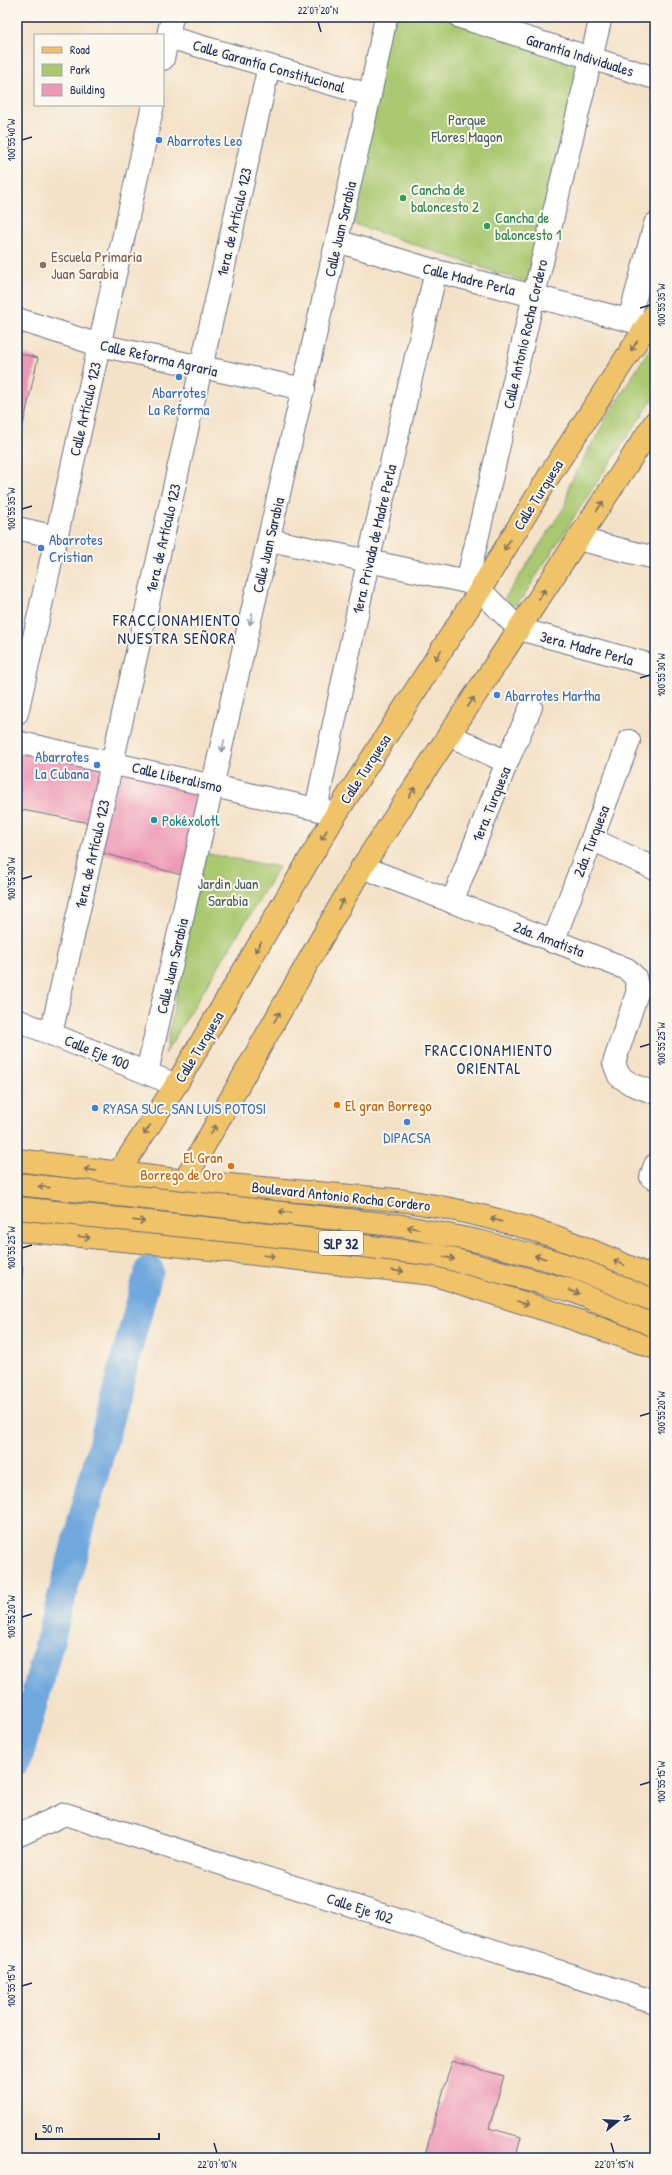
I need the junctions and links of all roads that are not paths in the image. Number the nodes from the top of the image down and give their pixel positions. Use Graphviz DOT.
graph roads {
  1 [pos="386,17"];
  2 [pos="460,17"];
  3 [pos="601,17"];
  4 [pos="493,22"];
  5 [pos="170,27"];
  6 [pos="164,54"];
  7 [pos="591,58"];
  8 [pos="269,66"];
  9 [pos="655,78"];
  10 [pos="370,94"];
  11 [pos="153,106"];
  12 [pos="655,224"];
  13 [pos="337,241"];
  14 [pos="436,271"];
  15 [pos="534,295"];
  16 [pos="17,319"];
  17 [pos="644,319"];
  18 [pos="99,345"];
  19 [pos="202,367"];
  20 [pos="304,390"];
  21 [pos="652,434"];
  22 [pos="17,528"];
  23 [pos="56,537"];
  24 [pos="578,539"];
  25 [pos="270,540"];
  26 [pos="655,558"];
  27 [pos="368,562"];
  28 [pos="474,586"];
  29 [pos="519,629"];
  30 [pos="26,635"];
  31 [pos="655,666"];
  32 [pos="531,707"];
  33 [pos="17,713"];
  34 [pos="449,735"];
  35 [pos="629,741"];
  36 [pos="17,742"];
  37 [pos="507,762"];
  38 [pos="113,763"];
  39 [pos="214,786"];
  40 [pos="326,811"];
  41 [pos="592,840"];
  42 [pos="362,868"];
  43 [pos="655,869"];
  44 [pos="452,902"];
  45 [pos="553,942"];
  46 [pos="17,1020"];
  47 [pos="51,1034"];
  48 [pos="147,1072"];
  49 [pos="176,1085"];
  50 [pos="655,1093"];
  51 [pos="17,1160"];
  52 [pos="40,1163"];
  53 [pos="118,1174"];
  54 [pos="184,1181"];
  55 [pos="17,1184"];
  56 [pos="253,1187"];
  57 [pos="17,1208"];
  58 [pos="25,1230"];
  59 [pos="109,1239"];
  60 [pos="174,1244"];
  61 [pos="246,1254"];
  62 [pos="655,1278"];
  63 [pos="655,1301"];
  64 [pos="655,1326"];
  65 [pos="655,1348"];
  66 [pos="19,1836"];
  67 [pos="655,2002"];
  1 -- 10 [label="street, Calle Juan Sarabia"];
  2 -- 4 [label="street, Garantía Individuales"];
  3 -- 7 [label="street, Calle Antonio Rocha Cordero"];
  4 -- 7 [label="street, Garantía Individuales"];
  5 -- 6 [label="street"];
  5 -- 8 [label="street, Calle Garantía Constitucional"];
  7 -- 9 [label="street, Garantía Individuales"];
  7 -- 15 [label="street, Calle Antonio Rocha Cordero"];
  8 -- 10 [label="street, Calle Garantía Constitucional"];
  8 -- 19 [label="street, 1era. de Artículo 123"];
  10 -- 13 [label="street, Calle Juan Sarabia"];
  11 -- 18 [label="street, Calle Artículo 123"];
  12 -- 17 [label="street"];
  13 -- 14 [label="street, Calle Madre Perla"];
  13 -- 20 [label="street, Calle Juan Sarabia"];
  14 -- 15 [label="street, Calle Madre Perla"];
  14 -- 27 [label="street, 1era. Privada de Madre Perla"];
  15 -- 17 [label="street, Calle Madre Perla"];
  15 -- 28 [label="street, Calle Antonio Rocha Cordero"];
  16 -- 18 [label="street, Calle Reforma Agraria"];
  17 -- 28 [label="main road, Calle Turquesa, one-way"];
  18 -- 19 [label="street, Calle Reforma Agraria"];
  18 -- 23 [label="street, Calle Artículo 123"];
  19 -- 20 [label="street, Calle Reforma Agraria"];
  19 -- 38 [label="street, 1era. de Artículo 123"];
  20 -- 25 [label="street, Calle Juan Sarabia"];
  24 -- 21 [label="main road, one-way"];
  22 -- 23 [label="street"];
  23 -- 30 [label="street, Calle Artículo 123"];
  24 -- 26 [label="street"];
  29 -- 24 [label="main road, one-way"];
  25 -- 27 [label="street"];
  25 -- 39 [label="street, Calle Juan Sarabia, one-way"];
  27 -- 28 [label="street"];
  27 -- 40 [label="street, 1era. Privada de Madre Perla"];
  28 -- 29 [label="street"];
  28 -- 40 [label="main road, Calle Turquesa, one-way"];
  29 -- 31 [label="street, 3era. Madre Perla"];
  34 -- 29 [label="main road, one-way"];
  30 -- 33 [label="street, Calle Artículo 123"];
  32 -- 37 [label="street, 1era. Turquesa"];
  34 -- 37 [label="street"];
  42 -- 34 [label="main road, one-way"];
  35 -- 41 [label="street, 2da. Turquesa"];
  36 -- 38 [label="street, Calle Liberalismo"];
  37 -- 44 [label="street, 1era. Turquesa"];
  38 -- 39 [label="street, Calle Liberalismo"];
  38 -- 47 [label="street, 1era. de Artículo 123"];
  39 -- 40 [label="street, Calle Liberalismo"];
  39 -- 48 [label="street, Calle Juan Sarabia"];
  40 -- 49 [label="main road, Calle Turquesa, one-way"];
  41 -- 43 [label="street"];
  41 -- 45 [label="street, 2da. Turquesa"];
  42 -- 44 [label="street, 2da. Amatista"];
  54 -- 42 [label="main road, one-way"];
  44 -- 45 [label="street, 2da. Amatista"];
  45 -- 50 [label="street, 2da. Amatista"];
  46 -- 47 [label="street, Calle Eje 100"];
  47 -- 48 [label="street, Calle Eje 100"];
  48 -- 49 [label="street, Calle Eje 100"];
  49 -- 53 [label="main road, Calle Turquesa, one-way"];
  51 -- 52 [label="main road, Boulevard Antonio Rocha Cordero"];
  53 -- 52 [label="main road, Boulevard Antonio Rocha Cordero, one-way"];
  52 -- 58 [label="main road"];
  53 -- 54 [label="main road, Boulevard Antonio Rocha Cordero"];
  53 -- 59 [label="main road, Calle Turquesa"];
  54 -- 56 [label="main road, Boulevard Antonio Rocha Cordero"];
  54 -- 60 [label="main road"];
  63 -- 55 [label="main road, Boulevard Antonio Rocha Cordero / SLP 32, one-way, bridge"];
  56 -- 61 [label="main road"];
  62 -- 56 [label="main road, Boulevard Antonio Rocha Cordero, one-way"];
  57 -- 64 [label="main road, SLP 32, one-way, bridge"];
  58 -- 59 [label="main road, SLP 32, one-way"];
  59 -- 60 [label="main road, SLP 32"];
  60 -- 61 [label="main road, SLP 32"];
  61 -- 65 [label="main road, SLP 32, one-way"];
  66 -- 67 [label="street, Calle Eje 102"];
}
